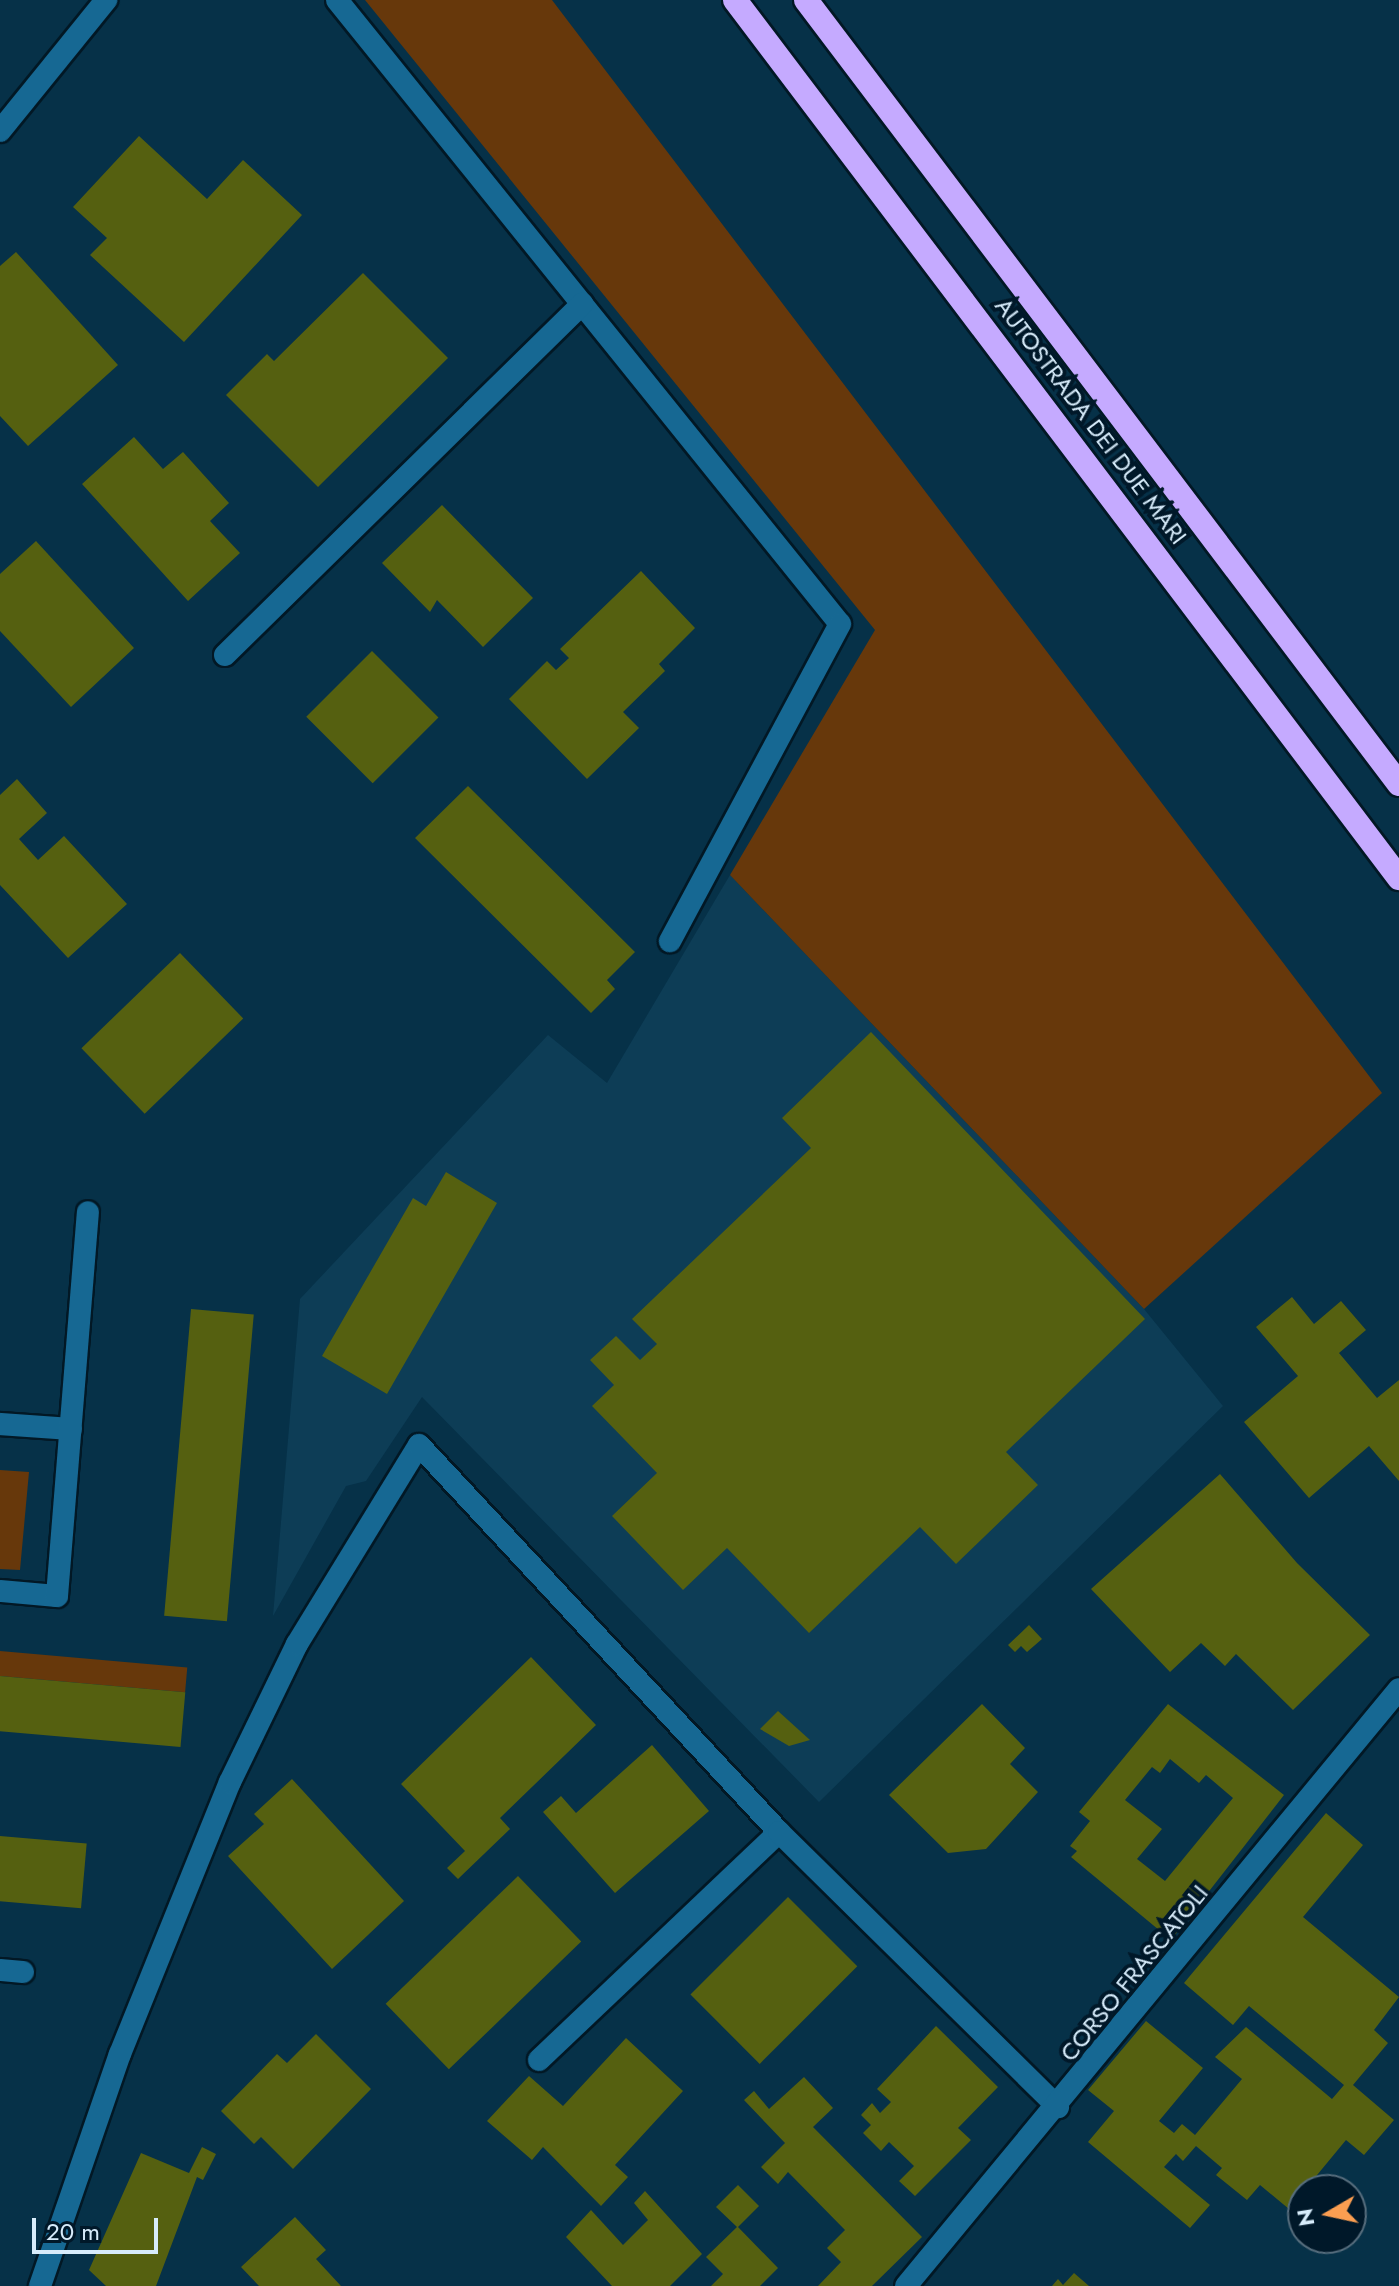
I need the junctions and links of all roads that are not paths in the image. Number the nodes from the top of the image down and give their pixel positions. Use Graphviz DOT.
graph roads {
  1 [pos="106,0"];
  2 [pos="337,0"];
  3 [pos="735,0"];
  4 [pos="806,0"];
  5 [pos="0,131"];
  6 [pos="582,304"];
  7 [pos="225,655"];
  8 [pos="1399,784"];
  9 [pos="1399,878"];
  10 [pos="670,941"];
  11 [pos="88,1212"];
  12 [pos="0,1424"];
  13 [pos="71,1429"];
  14 [pos="0,1591"];
  15 [pos="1399,1689"];
  16 [pos="779,1832"];
  17 [pos="0,1970"];
  18 [pos="23,1972"];
  19 [pos="539,2060"];
  20 [pos="1058,2107"];
  21 [pos="40,2286"];
  22 [pos="906,2286"];
  1 -- 5 [label="street"];
  2 -- 6 [label="street"];
  3 -- 9 [label="highway, AUTOSTRADA DEI DUE MARI"];
  4 -- 8 [label="highway, AUTOSTRADA DEI DUE MARI"];
  6 -- 7 [label="street"];
  6 -- 10 [label="street"];
  11 -- 13 [label="street"];
  12 -- 13 [label="street"];
  13 -- 14 [label="street"];
  15 -- 20 [label="street, CORSO FRASCATOLI"];
  16 -- 19 [label="street"];
  16 -- 20 [label="street"];
  16 -- 21 [label="street"];
  17 -- 18 [label="street"];
  20 -- 22 [label="street, CORSO FRASCATOLI"];
}
